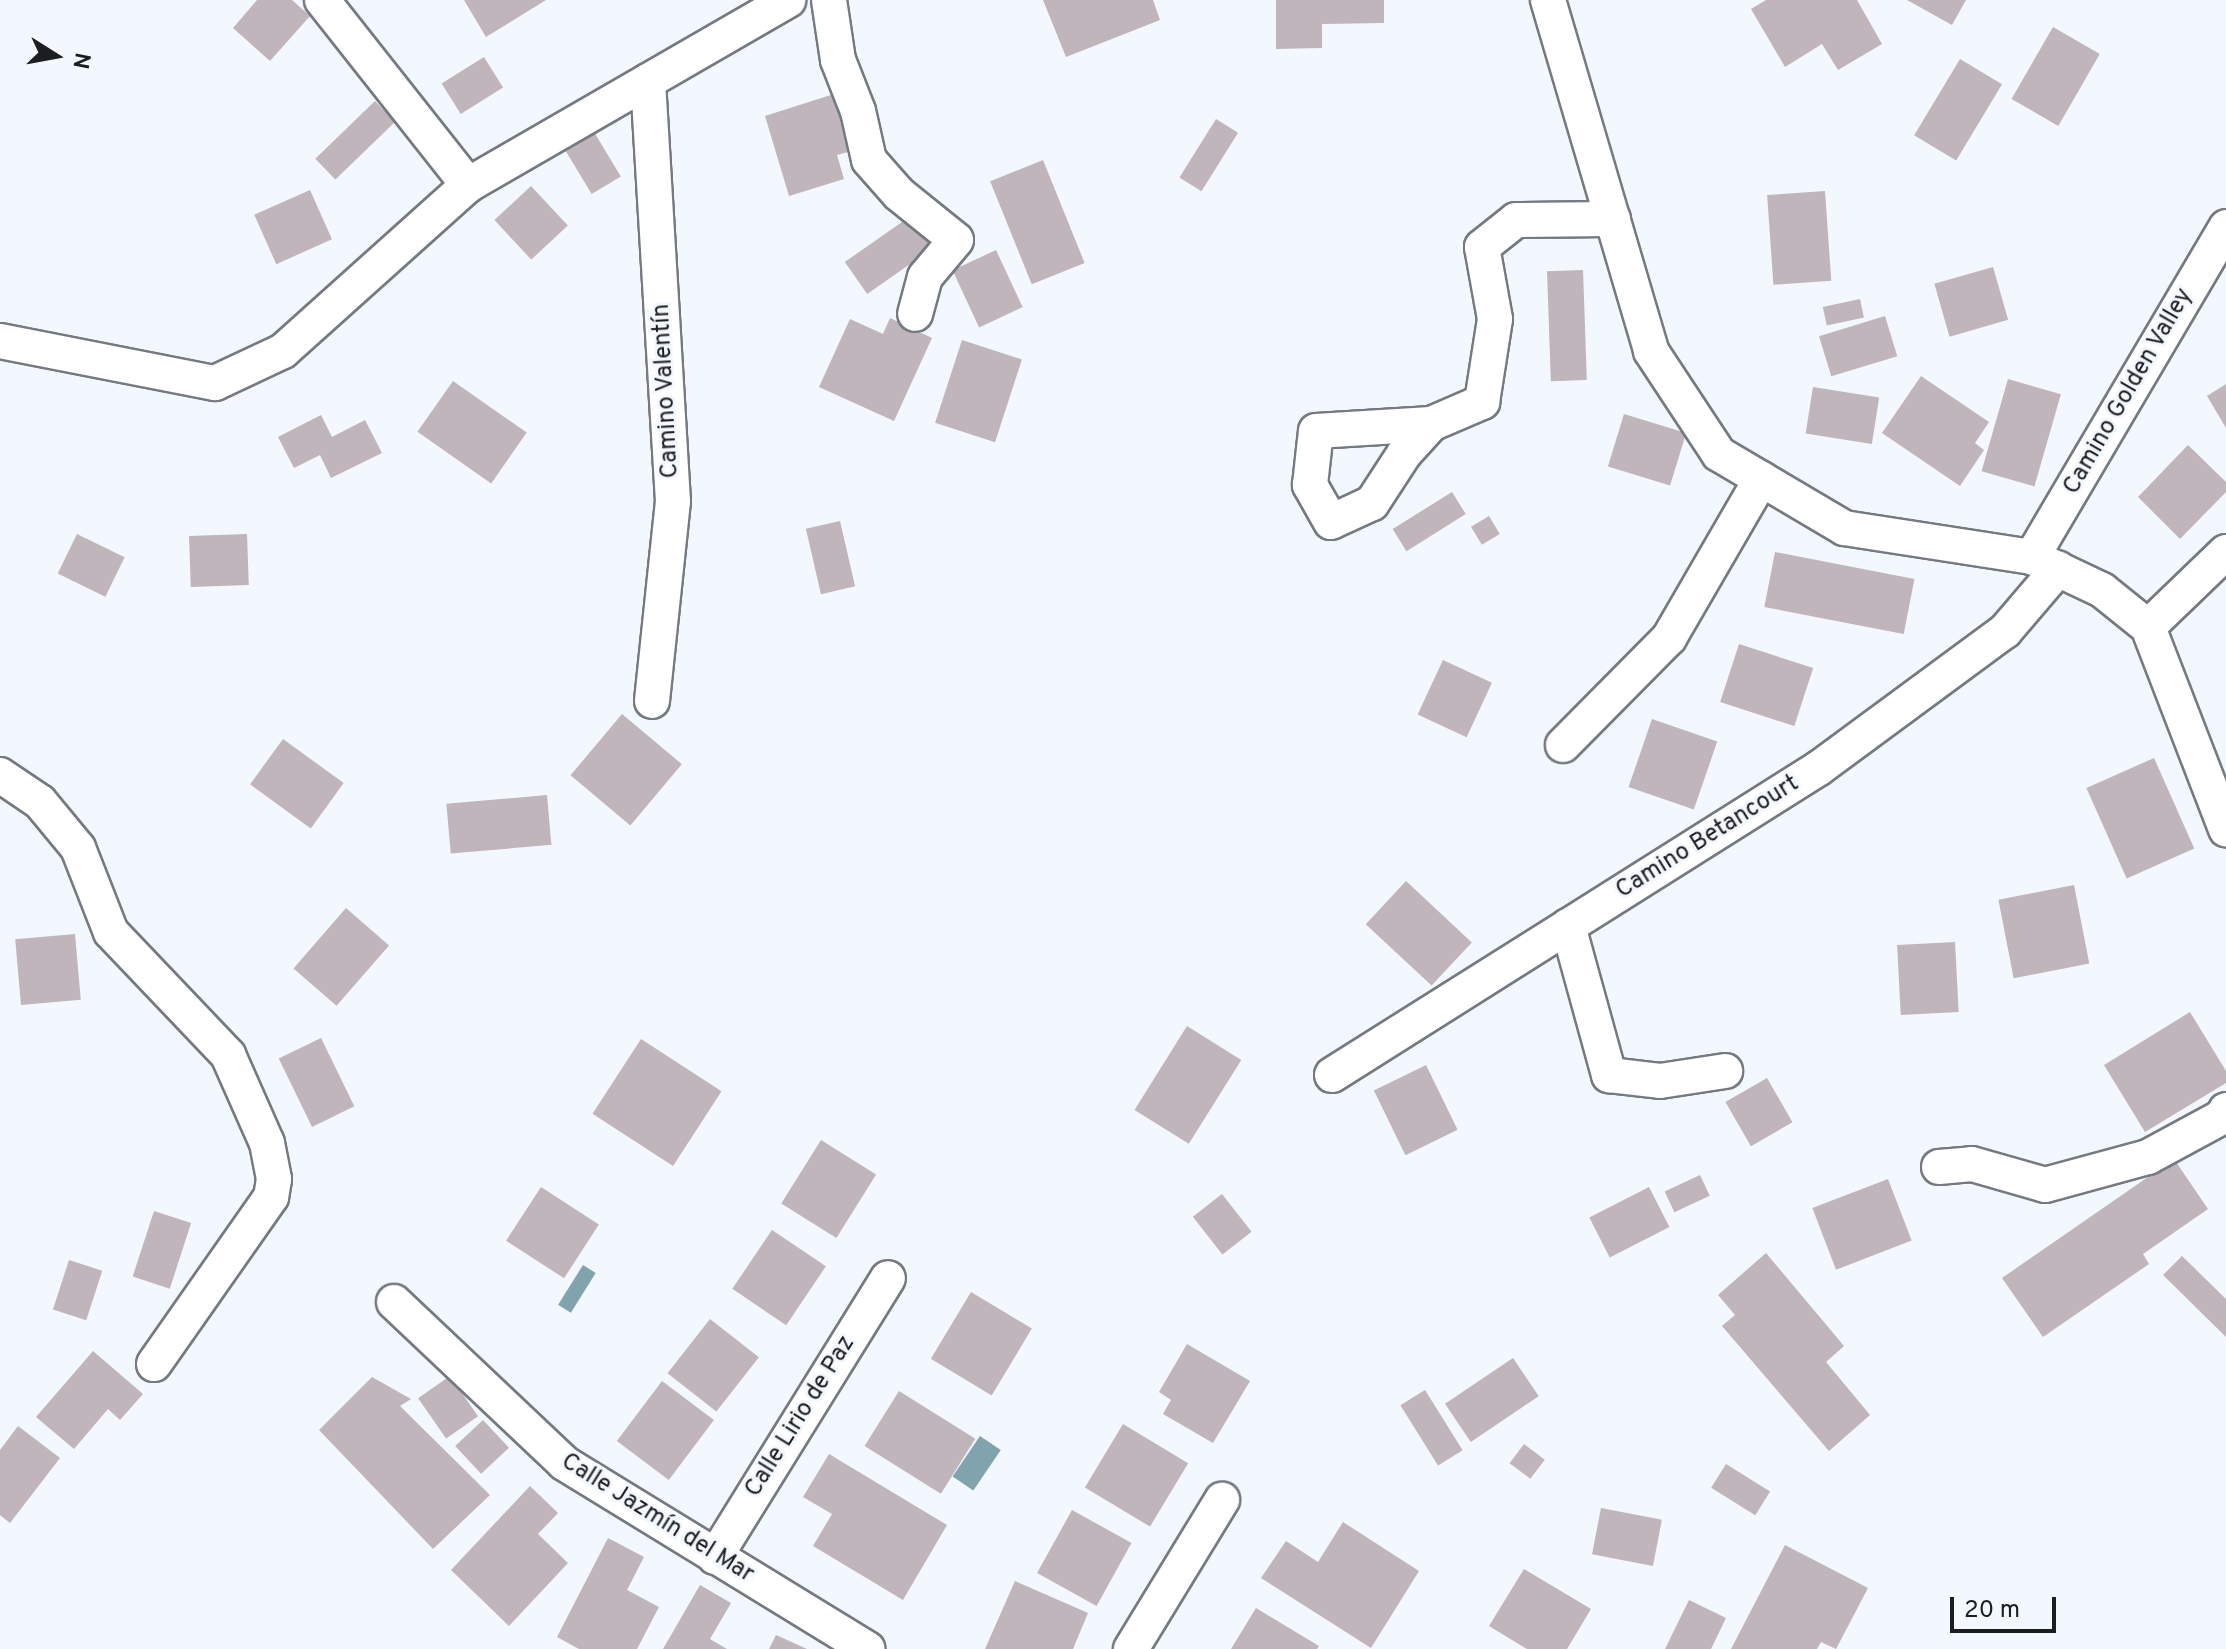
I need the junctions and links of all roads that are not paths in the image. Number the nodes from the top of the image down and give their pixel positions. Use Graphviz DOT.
graph roads {
  1 [pos="322,0"];
  2 [pos="789,0"];
  3 [pos="829,0"];
  4 [pos="1548,0"];
  5 [pos="648,81"];
  6 [pos="468,185"];
  7 [pos="1613,219"];
  8 [pos="2226,227"];
  9 [pos="915,314"];
  10 [pos="0,341"];
  11 [pos="1431,424"];
  12 [pos="1761,479"];
  13 [pos="2226,552"];
  14 [pos="2045,563"];
  15 [pos="2148,627"];
  16 [pos="652,701"];
  17 [pos="1563,745"];
  18 [pos="2214,770"];
  19 [pos="0,775"];
  20 [pos="2226,829"];
  21 [pos="1568,926"];
  22 [pos="1725,1071"];
  23 [pos="1332,1075"];
  24 [pos="2226,1110"];
  25 [pos="1939,1167"];
  26 [pos="888,1278"];
  27 [pos="394,1302"];
  28 [pos="154,1364"];
  29 [pos="1222,1500"];
  30 [pos="715,1557"];
  31 [pos="867,1649"];
  32 [pos="1131,1649"];
  1 -- 6 [label="street"];
  2 -- 5 [label="street"];
  3 -- 9 [label="street"];
  4 -- 7 [label="street"];
  5 -- 6 [label="street"];
  5 -- 16 [label="street, Camino Valentín"];
  6 -- 10 [label="street"];
  7 -- 11 [label="street"];
  7 -- 12 [label="street"];
  8 -- 14 [label="street, Camino Golden Valley"];
  12 -- 14 [label="street"];
  12 -- 17 [label="street"];
  13 -- 15 [label="street"];
  14 -- 15 [label="street"];
  14 -- 21 [label="street, Camino Betancourt"];
  15 -- 18 [label="street"];
  18 -- 20 [label="street"];
  19 -- 28 [label="street"];
  21 -- 22 [label="street"];
  21 -- 23 [label="street, Camino Betancourt"];
  24 -- 25 [label="street"];
  26 -- 30 [label="street, Calle Lirio de Paz"];
  27 -- 30 [label="street, Calle Jazmín del Mar"];
  29 -- 32 [label="street"];
  30 -- 31 [label="street, Calle Jazmín del Mar"];
}
